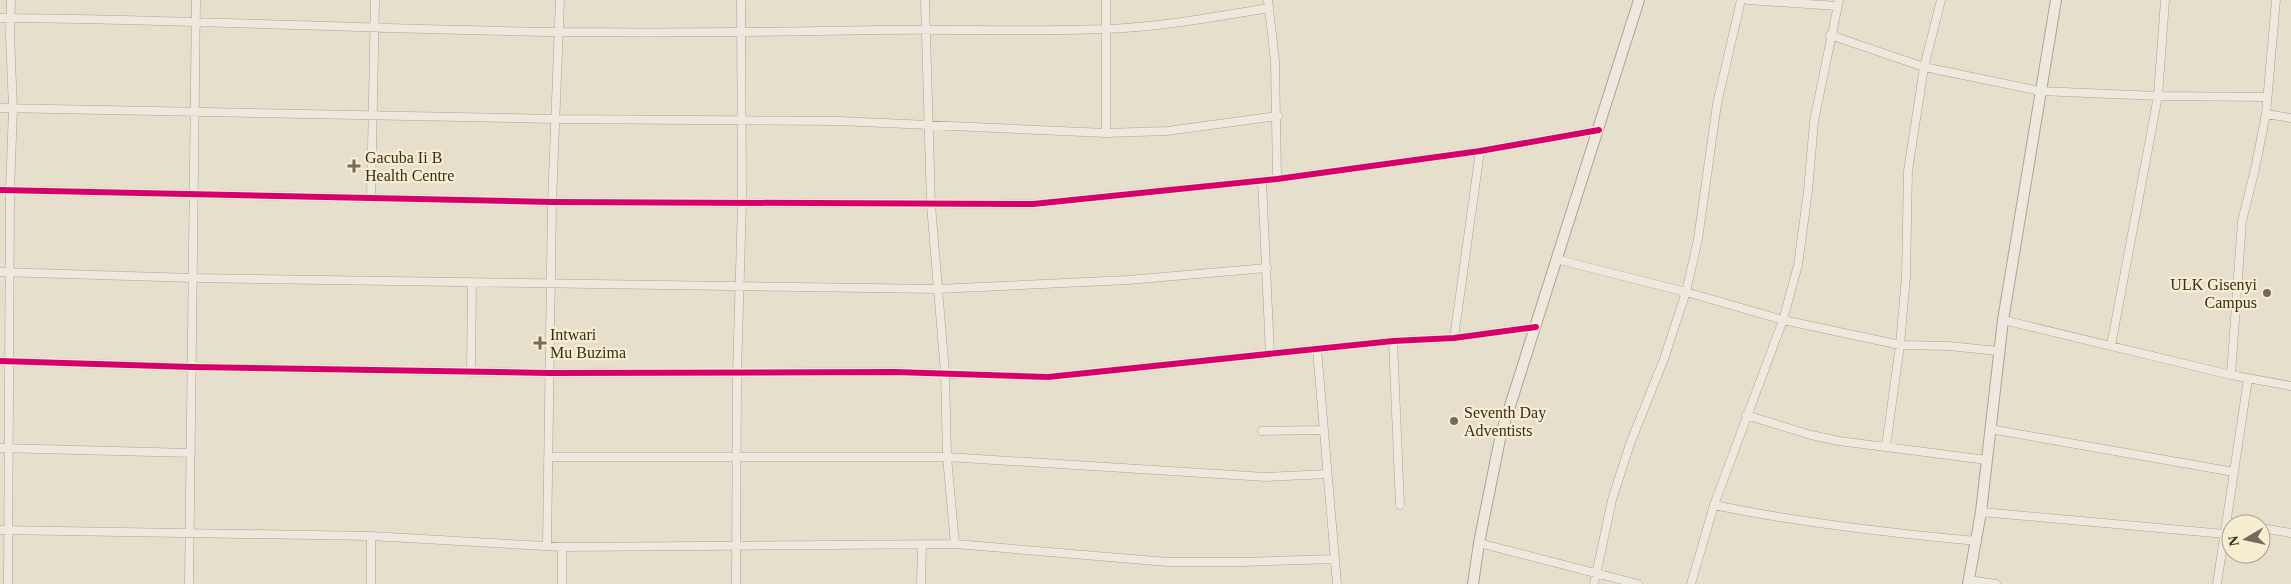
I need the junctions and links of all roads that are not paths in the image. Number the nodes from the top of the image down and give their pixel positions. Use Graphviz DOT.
graph roads {
  1 [pos="11,0"];
  2 [pos="196,0"];
  3 [pos="375,0"];
  4 [pos="560,0"];
  5 [pos="741,0"];
  6 [pos="925,0"];
  7 [pos="1106,0"];
  8 [pos="1639,0"];
  9 [pos="1741,0"];
  10 [pos="1748,0"];
  11 [pos="1941,0"];
  12 [pos="2056,0"];
  13 [pos="2166,0"];
  14 [pos="2276,0"];
  15 [pos="1838,3"];
  16 [pos="1269,4"];
  17 [pos="0,18"];
  18 [pos="10,18"];
  19 [pos="196,21"];
  20 [pos="376,27"];
  21 [pos="927,29"];
  22 [pos="1107,29"];
  23 [pos="560,32"];
  24 [pos="740,32"];
  25 [pos="1830,35"];
  26 [pos="1924,67"];
  27 [pos="2040,91"];
  28 [pos="2158,96"];
  29 [pos="2267,97"];
  30 [pos="0,108"];
  31 [pos="13,109"];
  32 [pos="195,112"];
  33 [pos="374,114"];
  34 [pos="2266,114"];
  35 [pos="1278,116"];
  36 [pos="2291,118"];
  37 [pos="556,119"];
  38 [pos="742,119"];
  39 [pos="928,125"];
  40 [pos="1599,130"];
  41 [pos="1106,134"];
  42 [pos="1480,151"];
  43 [pos="1277,179"];
  44 [pos="1262,181"];
  45 [pos="0,190"];
  46 [pos="10,190"];
  47 [pos="192,194"];
  48 [pos="371,198"];
  49 [pos="552,202"];
  50 [pos="742,203"];
  51 [pos="931,205"];
  52 [pos="1556,259"];
  53 [pos="1267,268"];
  54 [pos="0,272"];
  55 [pos="11,272"];
  56 [pos="193,278"];
  57 [pos="472,282"];
  58 [pos="552,283"];
  59 [pos="740,287"];
  60 [pos="937,289"];
  61 [pos="1686,292"];
  62 [pos="1783,320"];
  63 [pos="2003,320"];
  64 [pos="1536,327"];
  65 [pos="1454,338"];
  66 [pos="1393,342"];
  67 [pos="1900,345"];
  68 [pos="2111,346"];
  69 [pos="1317,349"];
  70 [pos="1998,351"];
  71 [pos="1270,354"];
  72 [pos="0,361"];
  73 [pos="10,362"];
  74 [pos="192,367"];
  75 [pos="471,372"];
  76 [pos="550,373"];
  77 [pos="737,373"];
  78 [pos="945,373"];
  79 [pos="2231,375"];
  80 [pos="2248,379"];
  81 [pos="2291,386"];
  82 [pos="1746,415"];
  83 [pos="1990,429"];
  84 [pos="1324,430"];
  85 [pos="1262,431"];
  86 [pos="1886,446"];
  87 [pos="0,448"];
  88 [pos="9,449"];
  89 [pos="191,453"];
  90 [pos="548,457"];
  91 [pos="737,457"];
  92 [pos="947,457"];
  93 [pos="1987,460"];
  94 [pos="2234,472"];
  95 [pos="1327,474"];
  96 [pos="1400,505"];
  97 [pos="1714,506"];
  98 [pos="1981,512"];
  99 [pos="2229,514"];
  100 [pos="4,530"];
  101 [pos="2271,530"];
  102 [pos="190,533"];
  103 [pos="2291,533"];
  104 [pos="2221,534"];
  105 [pos="371,536"];
  106 [pos="1976,541"];
  107 [pos="736,544"];
  108 [pos="955,544"];
  109 [pos="1479,544"];
  110 [pos="547,545"];
  111 [pos="922,545"];
  112 [pos="562,546"];
  113 [pos="1335,559"];
  114 [pos="2221,559"];
  115 [pos="1597,574"];
  116 [pos="1969,582"];
  117 [pos="8,584"];
  118 [pos="189,584"];
  119 [pos="371,584"];
  120 [pos="562,584"];
  121 [pos="736,584"];
  122 [pos="921,584"];
  123 [pos="1337,584"];
  124 [pos="1473,584"];
  125 [pos="1594,584"];
  126 [pos="1638,584"];
  127 [pos="1691,584"];
  128 [pos="1996,584"];
  129 [pos="2217,584"];
  1 -- 18 [label="street"];
  2 -- 19 [label="street"];
  3 -- 20 [label="street"];
  4 -- 23 [label="street"];
  5 -- 24 [label="street"];
  6 -- 21 [label="street"];
  7 -- 22 [label="street"];
  8 -- 40 [label="street"];
  9 -- 61 [label="street"];
  10 -- 15 [label="street"];
  11 -- 26 [label="street"];
  12 -- 27 [label="street"];
  13 -- 28 [label="street"];
  14 -- 29 [label="street"];
  15 -- 25 [label="street"];
  16 -- 22 [label="street"];
  16 -- 35 [label="street"];
  17 -- 18 [label="street"];
  18 -- 19 [label="street"];
  18 -- 31 [label="street"];
  19 -- 20 [label="street"];
  19 -- 32 [label="street"];
  20 -- 23 [label="street"];
  20 -- 33 [label="street"];
  21 -- 22 [label="street"];
  21 -- 24 [label="street"];
  21 -- 39 [label="street"];
  22 -- 41 [label="street"];
  23 -- 24 [label="street"];
  23 -- 37 [label="street"];
  24 -- 38 [label="street"];
  25 -- 26 [label="street"];
  25 -- 62 [label="street"];
  26 -- 27 [label="street"];
  26 -- 67 [label="street"];
  27 -- 28 [label="street"];
  27 -- 63 [label="street"];
  28 -- 29 [label="street"];
  28 -- 68 [label="street"];
  29 -- 34 [label="street"];
  30 -- 31 [label="street"];
  31 -- 32 [label="street"];
  31 -- 46 [label="street"];
  32 -- 33 [label="street"];
  32 -- 47 [label="street"];
  33 -- 37 [label="street"];
  33 -- 48 [label="street"];
  34 -- 36 [label="street"];
  34 -- 79 [label="street"];
  35 -- 41 [label="street"];
  35 -- 43 [label="street"];
  37 -- 38 [label="street"];
  37 -- 49 [label="street"];
  38 -- 39 [label="street"];
  38 -- 50 [label="street"];
  39 -- 41 [label="street"];
  39 -- 51 [label="street"];
  40 -- 42 [label="street"];
  40 -- 52 [label="street"];
  42 -- 43 [label="street"];
  42 -- 65 [label="street"];
  43 -- 44 [label="street"];
  44 -- 51 [label="street"];
  44 -- 53 [label="street"];
  45 -- 46 [label="street"];
  46 -- 47 [label="street"];
  46 -- 55 [label="street"];
  47 -- 48 [label="street"];
  47 -- 56 [label="street"];
  48 -- 49 [label="street"];
  49 -- 50 [label="street"];
  49 -- 58 [label="street"];
  50 -- 51 [label="street"];
  50 -- 59 [label="street"];
  51 -- 60 [label="street"];
  52 -- 61 [label="street"];
  52 -- 64 [label="street"];
  53 -- 60 [label="street"];
  53 -- 71 [label="street"];
  54 -- 55 [label="street"];
  55 -- 56 [label="street"];
  55 -- 73 [label="street"];
  56 -- 57 [label="street"];
  56 -- 74 [label="street"];
  57 -- 58 [label="street"];
  57 -- 75 [label="street"];
  58 -- 59 [label="street"];
  58 -- 76 [label="street"];
  59 -- 60 [label="street"];
  59 -- 77 [label="street"];
  60 -- 78 [label="street"];
  61 -- 62 [label="street"];
  61 -- 115 [label="street"];
  62 -- 67 [label="street"];
  62 -- 82 [label="street"];
  63 -- 68 [label="street"];
  63 -- 70 [label="street"];
  64 -- 65 [label="street"];
  64 -- 109 [label="street"];
  65 -- 66 [label="street"];
  66 -- 69 [label="street"];
  66 -- 96 [label="street"];
  67 -- 70 [label="street"];
  67 -- 86 [label="street"];
  68 -- 79 [label="street"];
  69 -- 71 [label="street"];
  69 -- 84 [label="street"];
  70 -- 83 [label="street"];
  71 -- 78 [label="street"];
  72 -- 73 [label="street"];
  73 -- 74 [label="street"];
  73 -- 88 [label="street"];
  74 -- 75 [label="street"];
  74 -- 89 [label="street"];
  75 -- 76 [label="street"];
  76 -- 77 [label="street"];
  76 -- 90 [label="street"];
  77 -- 78 [label="street"];
  77 -- 91 [label="street"];
  78 -- 92 [label="street"];
  79 -- 80 [label="street"];
  80 -- 81 [label="street"];
  80 -- 94 [label="street"];
  82 -- 86 [label="street"];
  82 -- 97 [label="street"];
  83 -- 93 [label="street"];
  83 -- 94 [label="street"];
  84 -- 85 [label="street"];
  84 -- 95 [label="street"];
  86 -- 93 [label="street"];
  87 -- 88 [label="street"];
  88 -- 89 [label="street"];
  88 -- 100 [label="street"];
  89 -- 102 [label="street"];
  90 -- 91 [label="street"];
  90 -- 110 [label="street"];
  91 -- 92 [label="street"];
  91 -- 107 [label="street"];
  92 -- 95 [label="street"];
  92 -- 108 [label="street"];
  93 -- 98 [label="street"];
  94 -- 99 [label="street"];
  95 -- 113 [label="street"];
  97 -- 106 [label="street"];
  97 -- 127 [label="street"];
  98 -- 104 [label="street"];
  98 -- 106 [label="street"];
  100 -- 102 [label="street"];
  100 -- 117 [label="street"];
  101 -- 103 [label="street"];
  102 -- 105 [label="street"];
  102 -- 118 [label="street"];
  105 -- 110 [label="street"];
  105 -- 119 [label="street"];
  106 -- 116 [label="street"];
  107 -- 111 [label="street"];
  107 -- 112 [label="street"];
  107 -- 121 [label="street"];
  108 -- 111 [label="street"];
  108 -- 113 [label="street"];
  109 -- 115 [label="street"];
  109 -- 124 [label="street"];
  110 -- 112 [label="street"];
  111 -- 122 [label="street"];
  112 -- 120 [label="street"];
  113 -- 123 [label="street"];
  114 -- 129 [label="street"];
  115 -- 125 [label="street"];
  115 -- 126 [label="street"];
  116 -- 128 [label="street"];
}
